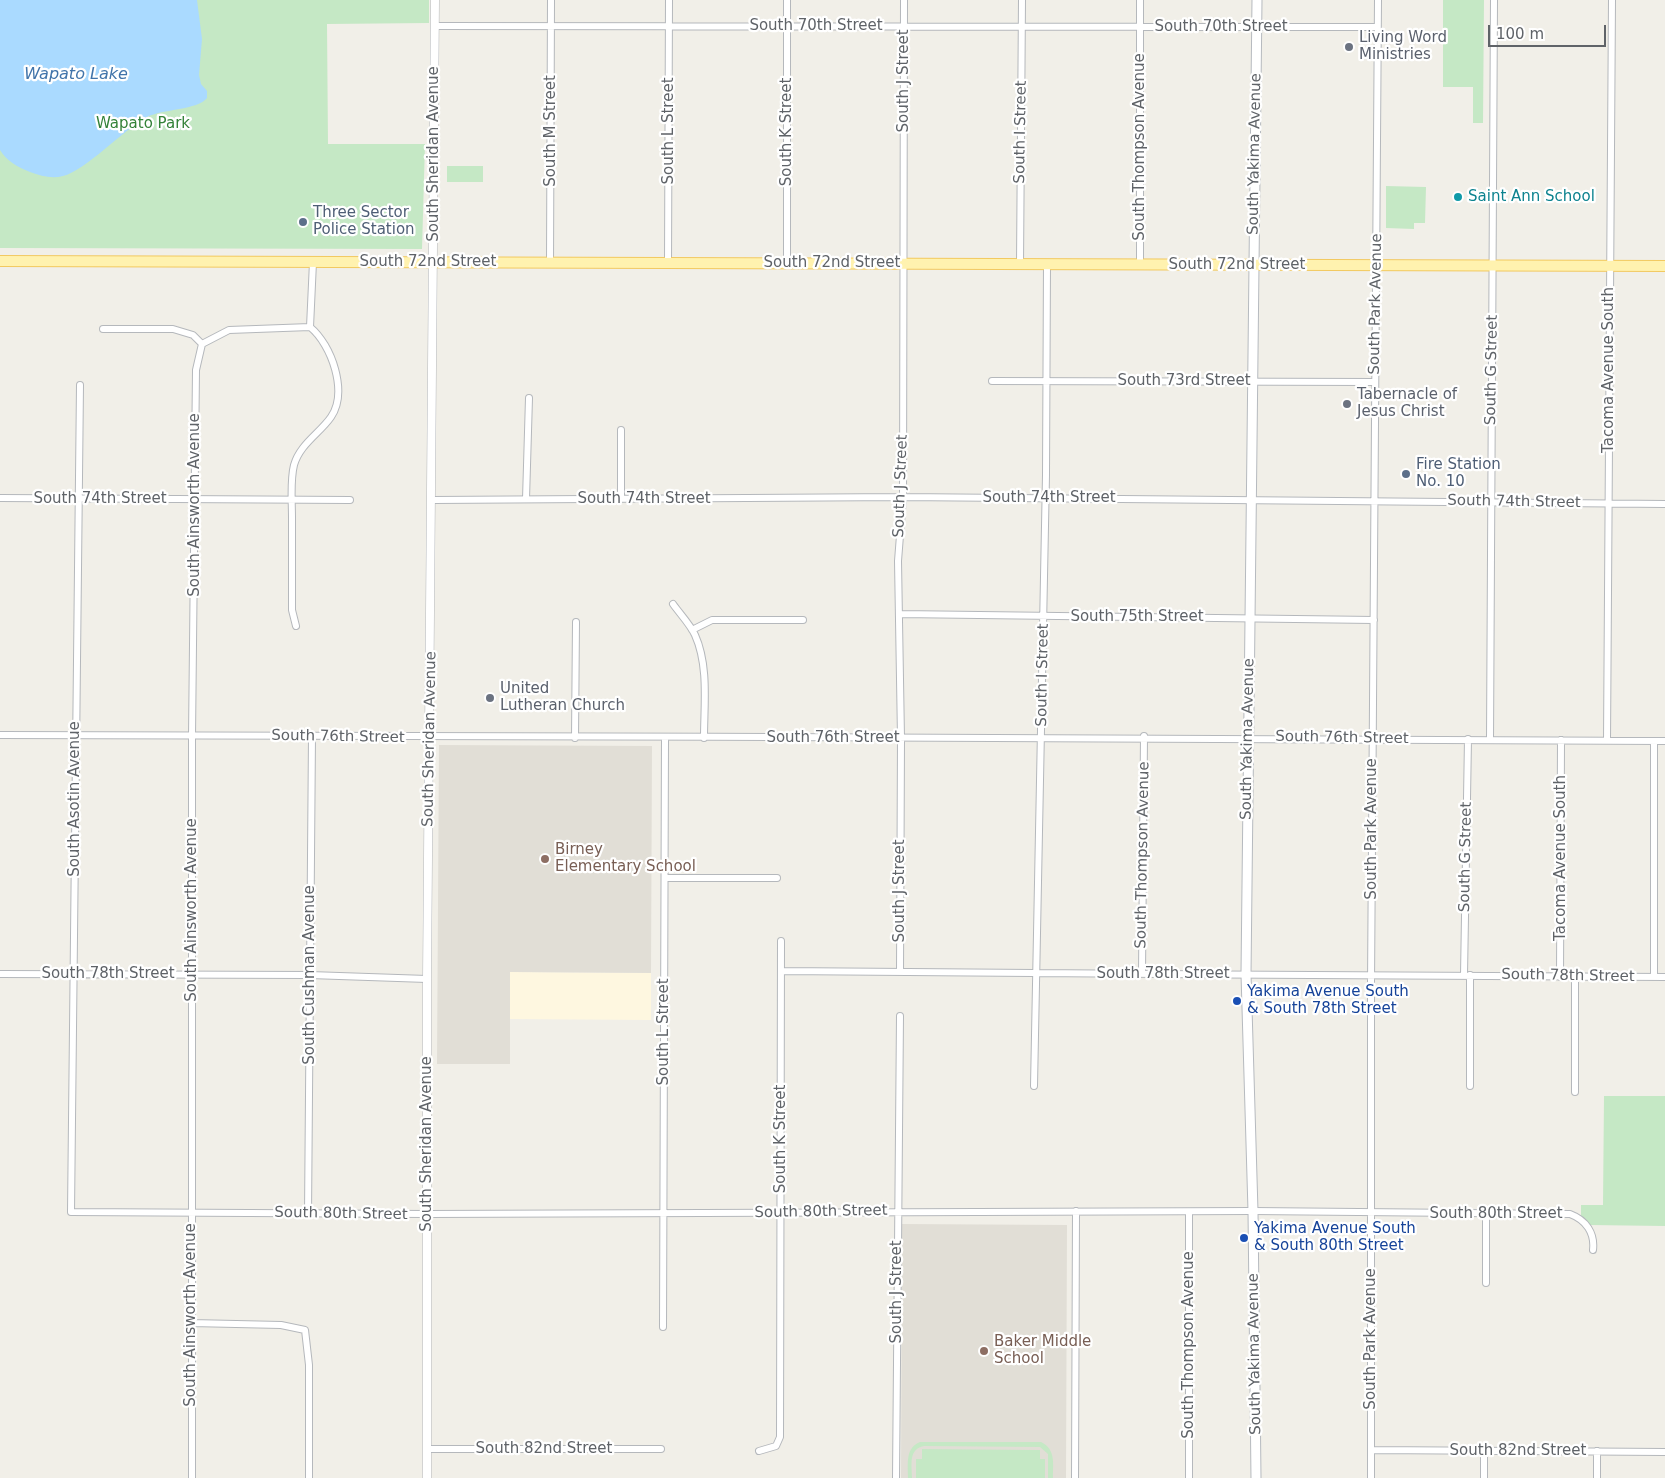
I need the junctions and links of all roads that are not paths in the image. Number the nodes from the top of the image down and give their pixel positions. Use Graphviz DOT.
graph roads {
  1 [pos="435,0"];
  2 [pos="551,0"];
  3 [pos="669,0"];
  4 [pos="787,0"];
  5 [pos="904,0"];
  6 [pos="1022,0"];
  7 [pos="1140,0"];
  8 [pos="1257,0"];
  9 [pos="1378,0"];
  10 [pos="1494,0"];
  11 [pos="1612,0"];
  12 [pos="435,26"];
  13 [pos="551,26"];
  14 [pos="669,26"];
  15 [pos="787,26"];
  16 [pos="904,26"];
  17 [pos="1022,26"];
  18 [pos="1140,27"];
  19 [pos="1257,27"];
  20 [pos="1377,27"];
  21 [pos="0,262"];
  22 [pos="313,262"];
  23 [pos="434,262"];
  24 [pos="550,263"];
  25 [pos="668,263"];
  26 [pos="787,263"];
  27 [pos="905,264"];
  28 [pos="1020,264"];
  29 [pos="1047,264"];
  30 [pos="1140,264"];
  31 [pos="1254,265"];
  32 [pos="1376,265"];
  33 [pos="1493,266"];
  34 [pos="1610,266"];
  35 [pos="1665,266"];
  36 [pos="310,327"];
  37 [pos="102,329"];
  38 [pos="202,344"];
  39 [pos="992,381"];
  40 [pos="1046,381"];
  41 [pos="1253,381"];
  42 [pos="1375,382"];
  43 [pos="80,385"];
  44 [pos="529,398"];
  45 [pos="621,430"];
  46 [pos="903,497"];
  47 [pos="0,498"];
  48 [pos="1046,498"];
  49 [pos="526,499"];
  50 [pos="621,499"];
  51 [pos="79,500"];
  52 [pos="196,500"];
  53 [pos="292,500"];
  54 [pos="350,500"];
  55 [pos="433,500"];
  56 [pos="1250,500"];
  57 [pos="1374,501"];
  58 [pos="1490,502"];
  59 [pos="1608,503"];
  60 [pos="1665,504"];
  61 [pos="673,604"];
  62 [pos="900,614"];
  63 [pos="1044,616"];
  64 [pos="1249,618"];
  65 [pos="803,620"];
  66 [pos="1374,620"];
  67 [pos="576,622"];
  68 [pos="296,626"];
  69 [pos="692,630"];
  70 [pos="0,735"];
  71 [pos="76,736"];
  72 [pos="192,736"];
  73 [pos="312,736"];
  74 [pos="1042,736"];
  75 [pos="1144,736"];
  76 [pos="1247,737"];
  77 [pos="429,738"];
  78 [pos="575,738"];
  79 [pos="665,738"];
  80 [pos="704,738"];
  81 [pos="901,738"];
  82 [pos="1373,738"];
  83 [pos="1468,739"];
  84 [pos="1490,739"];
  85 [pos="1561,740"];
  86 [pos="1607,740"];
  87 [pos="1654,741"];
  88 [pos="1665,741"];
  89 [pos="665,878"];
  90 [pos="778,878"];
  91 [pos="781,941"];
  92 [pos="781,971"];
  93 [pos="900,972"];
  94 [pos="0,974"];
  95 [pos="1142,974"];
  96 [pos="1246,974"];
  97 [pos="74,975"];
  98 [pos="192,975"];
  99 [pos="310,975"];
  100 [pos="1036,975"];
  101 [pos="1371,975"];
  102 [pos="1467,975"];
  103 [pos="1560,976"];
  104 [pos="1575,977"];
  105 [pos="1654,977"];
  106 [pos="427,978"];
  107 [pos="1665,978"];
  108 [pos="900,1016"];
  109 [pos="1034,1086"];
  110 [pos="1470,1086"];
  111 [pos="1575,1092"];
  112 [pos="898,1211"];
  113 [pos="1253,1211"];
  114 [pos="71,1212"];
  115 [pos="190,1212"];
  116 [pos="1076,1212"];
  117 [pos="1370,1212"];
  118 [pos="664,1213"];
  119 [pos="780,1213"];
  120 [pos="1189,1213"];
  121 [pos="308,1214"];
  122 [pos="427,1214"];
  123 [pos="1486,1214"];
  124 [pos="1593,1250"];
  125 [pos="1486,1283"];
  126 [pos="191,1323"];
  127 [pos="663,1327"];
  128 [pos="426,1449"];
  129 [pos="661,1449"];
  130 [pos="1371,1450"];
  131 [pos="760,1451"];
  132 [pos="1484,1451"];
  133 [pos="1597,1452"];
  134 [pos="1665,1452"];
  135 [pos="192,1478"];
  136 [pos="309,1478"];
  137 [pos="427,1478"];
  138 [pos="896,1478"];
  139 [pos="1075,1478"];
  140 [pos="1189,1478"];
  141 [pos="1256,1478"];
  142 [pos="1371,1478"];
  143 [pos="1484,1478"];
  144 [pos="1597,1478"];
  1 -- 12 [label="street, South Sheridan Avenue"];
  2 -- 13 [label="street, South M Street"];
  3 -- 14 [label="street, South L Street"];
  4 -- 15 [label="street, South K Street"];
  5 -- 16 [label="street, South J Street"];
  6 -- 17 [label="street, South I Street"];
  7 -- 18 [label="street, South Thompson Avenue"];
  8 -- 19 [label="main road, South Yakima Avenue"];
  9 -- 20 [label="street, South Park Avenue"];
  10 -- 33 [label="street, South G Street"];
  11 -- 34 [label="street, Tacoma Avenue South"];
  12 -- 13 [label="street, South 70th Street"];
  12 -- 23 [label="street, South Sheridan Avenue"];
  13 -- 14 [label="street, South 70th Street"];
  13 -- 24 [label="street, South M Street"];
  14 -- 15 [label="street, South 70th Street"];
  14 -- 25 [label="street, South L Street"];
  15 -- 16 [label="street, South 70th Street"];
  15 -- 26 [label="street, South K Street"];
  16 -- 17 [label="street, South 70th Street"];
  16 -- 27 [label="street, South J Street"];
  17 -- 18 [label="street, South 70th Street"];
  17 -- 28 [label="street, South I Street"];
  18 -- 19 [label="street, South 70th Street"];
  18 -- 30 [label="street, South Thompson Avenue"];
  19 -- 20 [label="street, South 70th Street"];
  19 -- 31 [label="main road, South Yakima Avenue"];
  20 -- 32 [label="street, South Park Avenue"];
  21 -- 22 [label="main road, South 72nd Street"];
  22 -- 23 [label="main road, South 72nd Street"];
  22 -- 36 [label="street"];
  23 -- 24 [label="main road, South 72nd Street"];
  23 -- 55 [label="street, South Sheridan Avenue"];
  24 -- 25 [label="main road, South 72nd Street"];
  25 -- 26 [label="main road, South 72nd Street"];
  26 -- 27 [label="main road, South 72nd Street"];
  27 -- 28 [label="main road, South 72nd Street"];
  27 -- 46 [label="street, South J Street"];
  28 -- 29 [label="main road, South 72nd Street"];
  29 -- 30 [label="main road, South 72nd Street"];
  29 -- 40 [label="street, South I Street"];
  30 -- 31 [label="main road, South 72nd Street"];
  31 -- 32 [label="main road, South 72nd Street"];
  31 -- 41 [label="main road, South Yakima Avenue"];
  32 -- 33 [label="main road, South 72nd Street"];
  32 -- 42 [label="street, South Park Avenue"];
  33 -- 34 [label="main road, South 72nd Street"];
  33 -- 58 [label="street, South G Street"];
  34 -- 35 [label="main road, South 72nd Street"];
  34 -- 59 [label="street, Tacoma Avenue South"];
  36 -- 38 [label="street"];
  36 -- 53 [label="street"];
  37 -- 38 [label="street"];
  38 -- 52 [label="street, South Ainsworth Avenue"];
  39 -- 40 [label="street, South 73rd Street"];
  40 -- 41 [label="street, South 73rd Street"];
  40 -- 48 [label="street, South I Street"];
  41 -- 42 [label="street, South 73rd Street"];
  41 -- 56 [label="main road, South Yakima Avenue"];
  42 -- 57 [label="street, South Park Avenue"];
  43 -- 51 [label="street, South Asotin Avenue"];
  44 -- 49 [label="street"];
  45 -- 50 [label="street"];
  46 -- 48 [label="street, South 74th Street"];
  46 -- 50 [label="street, South 74th Street"];
  46 -- 62 [label="street, South J Street"];
  47 -- 51 [label="street, South 74th Street"];
  48 -- 56 [label="street, South 74th Street"];
  48 -- 63 [label="street, South I Street"];
  49 -- 50 [label="street, South 74th Street"];
  49 -- 55 [label="street, South 74th Street"];
  51 -- 52 [label="street, South 74th Street"];
  51 -- 71 [label="street, South Asotin Avenue"];
  52 -- 53 [label="street, South 74th Street"];
  52 -- 72 [label="street, South Ainsworth Avenue"];
  53 -- 54 [label="street, South 74th Street"];
  53 -- 68 [label="street"];
  55 -- 77 [label="street, South Sheridan Avenue"];
  56 -- 57 [label="street, South 74th Street"];
  56 -- 64 [label="main road, South Yakima Avenue"];
  57 -- 58 [label="street, South 74th Street"];
  57 -- 66 [label="street, South Park Avenue"];
  58 -- 59 [label="street, South 74th Street"];
  58 -- 84 [label="street, South G Street"];
  59 -- 60 [label="street, South 74th Street"];
  59 -- 86 [label="street, Tacoma Avenue South"];
  61 -- 69 [label="street"];
  62 -- 63 [label="street, South 75th Street"];
  62 -- 81 [label="street, South J Street"];
  63 -- 64 [label="street, South 75th Street"];
  63 -- 74 [label="street, South I Street"];
  64 -- 66 [label="street, South 75th Street"];
  64 -- 76 [label="main road, South Yakima Avenue"];
  65 -- 69 [label="street"];
  66 -- 82 [label="street, South Park Avenue"];
  67 -- 78 [label="street"];
  69 -- 80 [label="street"];
  70 -- 71 [label="street, South 76th Street"];
  71 -- 72 [label="street, South 76th Street"];
  71 -- 97 [label="street, South Asotin Avenue"];
  72 -- 73 [label="street, South 76th Street"];
  72 -- 98 [label="street, South Ainsworth Avenue"];
  73 -- 77 [label="street, South 76th Street"];
  73 -- 99 [label="street, South Cushman Avenue"];
  74 -- 75 [label="street, South 76th Street"];
  74 -- 81 [label="street, South 76th Street"];
  74 -- 100 [label="street, South I Street"];
  75 -- 76 [label="street, South 76th Street"];
  75 -- 95 [label="street, South Thompson Avenue"];
  76 -- 82 [label="street, South 76th Street"];
  76 -- 96 [label="main road, South Yakima Avenue"];
  77 -- 78 [label="street, South 76th Street"];
  77 -- 106 [label="street, South Sheridan Avenue"];
  78 -- 79 [label="street, South 76th Street"];
  79 -- 80 [label="street, South 76th Street"];
  79 -- 89 [label="street, South L Street"];
  80 -- 81 [label="street, South 76th Street"];
  81 -- 93 [label="street, South J Street"];
  82 -- 83 [label="street, South 76th Street"];
  82 -- 101 [label="street, South Park Avenue"];
  83 -- 84 [label="street, South 76th Street"];
  83 -- 102 [label="street, South G Street"];
  84 -- 85 [label="street, South 76th Street"];
  85 -- 86 [label="street, South 76th Street"];
  85 -- 103 [label="street, Tacoma Avenue South"];
  86 -- 87 [label="street, South 76th Street"];
  87 -- 88 [label="street, South 76th Street"];
  87 -- 105 [label="street"];
  89 -- 90 [label="street"];
  89 -- 118 [label="street, South L Street"];
  91 -- 92 [label="street, South K Street"];
  92 -- 93 [label="street, South 78th Street"];
  92 -- 119 [label="street, South K Street"];
  93 -- 100 [label="street, South 78th Street"];
  94 -- 97 [label="street, South 78th Street"];
  95 -- 96 [label="street, South 78th Street"];
  95 -- 100 [label="street, South 78th Street"];
  96 -- 101 [label="street, South 78th Street"];
  96 -- 113 [label="main road, South Yakima Avenue"];
  97 -- 98 [label="street, South 78th Street"];
  97 -- 114 [label="street, South Asotin Avenue"];
  98 -- 99 [label="street, South 78th Street"];
  98 -- 115 [label="street, South Ainsworth Avenue"];
  99 -- 106 [label="street, South 78th Street"];
  99 -- 121 [label="street, South Cushman Avenue"];
  100 -- 109 [label="street, South I Street"];
  101 -- 102 [label="street, South 78th Street"];
  101 -- 117 [label="street, South Park Avenue"];
  102 -- 103 [label="street, South 78th Street"];
  102 -- 110 [label="street, South G Street"];
  103 -- 104 [label="street, South 78th Street"];
  104 -- 105 [label="street, South 78th Street"];
  104 -- 111 [label="street"];
  105 -- 107 [label="street, South 78th Street"];
  106 -- 122 [label="street, South Sheridan Avenue"];
  108 -- 112 [label="street, South J Street"];
  112 -- 116 [label="street, South 80th Street"];
  112 -- 119 [label="street, South 80th Street"];
  112 -- 138 [label="street, South J Street"];
  113 -- 117 [label="street, South 80th Street"];
  113 -- 120 [label="street, South 80th Street"];
  113 -- 141 [label="main road, South Yakima Avenue"];
  114 -- 115 [label="street, South 80th Street"];
  115 -- 121 [label="street, South 80th Street"];
  115 -- 126 [label="street, South Ainsworth Avenue"];
  116 -- 120 [label="street, South 80th Street"];
  116 -- 139 [label="street"];
  117 -- 123 [label="street, South 80th Street"];
  117 -- 130 [label="street, South Park Avenue"];
  118 -- 119 [label="street, South 80th Street"];
  118 -- 122 [label="street, South 80th Street"];
  118 -- 127 [label="street, South L Street"];
  119 -- 131 [label="street, South K Street"];
  120 -- 140 [label="street, South Thompson Avenue"];
  121 -- 122 [label="street, South 80th Street"];
  122 -- 128 [label="street, South Sheridan Avenue"];
  123 -- 124 [label="street, South 80th Street"];
  123 -- 125 [label="street"];
  126 -- 135 [label="street, South Ainsworth Avenue"];
  126 -- 136 [label="street"];
  128 -- 129 [label="street, South 82nd Street"];
  128 -- 137 [label="street, South Sheridan Avenue"];
  130 -- 132 [label="street, South 82nd Street"];
  130 -- 142 [label="street, South Park Avenue"];
  132 -- 133 [label="street, South 82nd Street"];
  132 -- 143 [label="street"];
  133 -- 134 [label="street, South 82nd Street"];
  133 -- 144 [label="street"];
}
